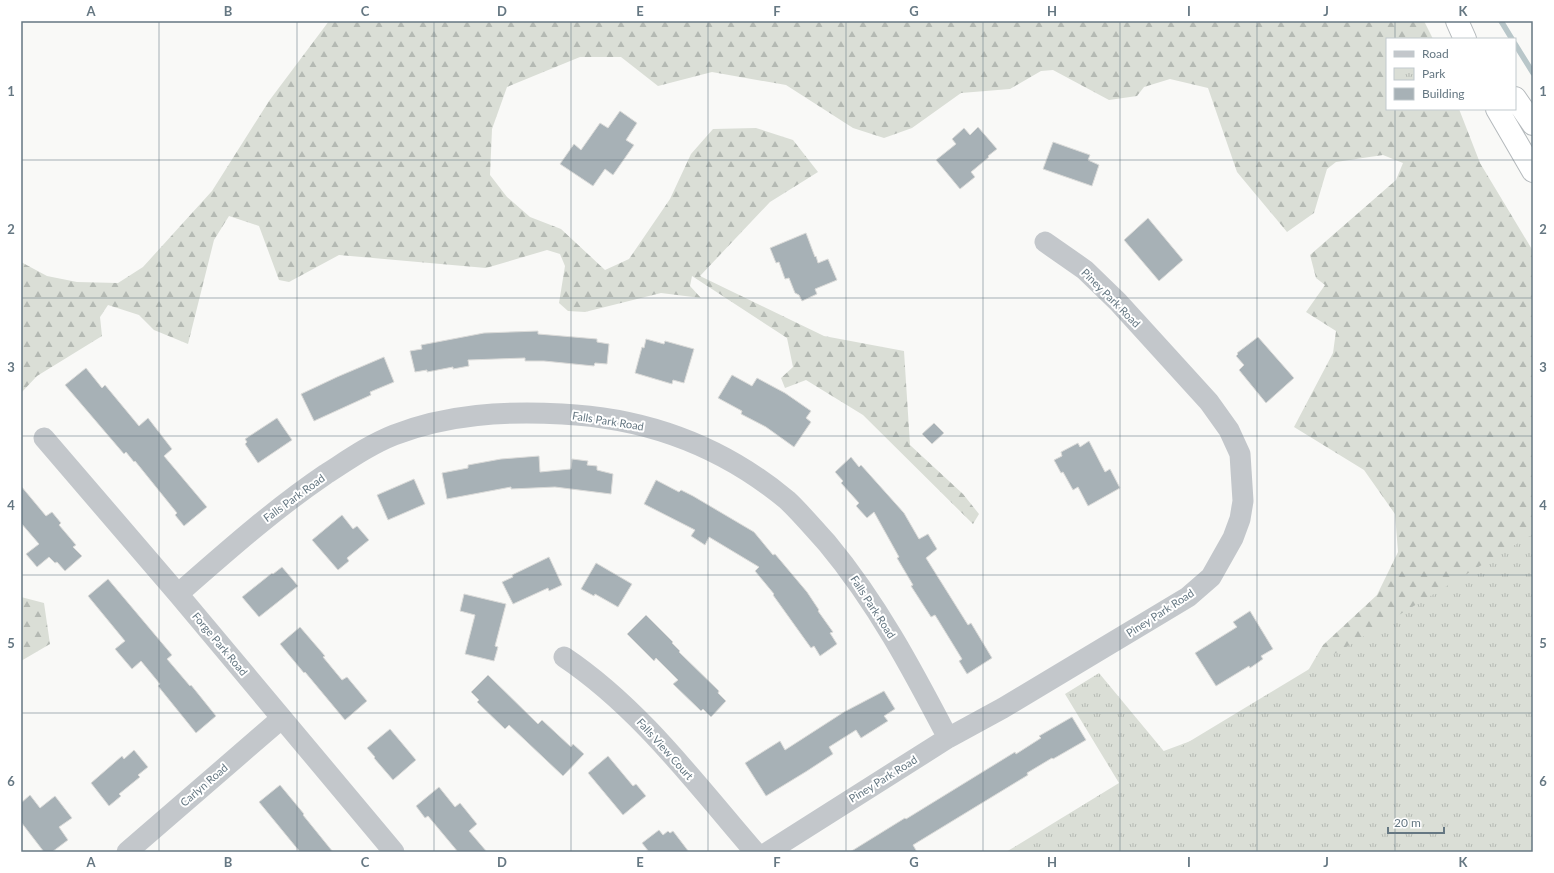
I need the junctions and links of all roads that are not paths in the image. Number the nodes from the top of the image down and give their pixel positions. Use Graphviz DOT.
graph roads {
  1 [pos="1516,99"];
  2 [pos="1498,110"];
  3 [pos="1533,124"];
  4 [pos="1533,171"];
  5 [pos="1044,242"];
  6 [pos="44,438"];
  7 [pos="178,594"];
  8 [pos="564,657"];
  9 [pos="282,718"];
  10 [pos="948,738"];
  11 [pos="127,852"];
  12 [pos="394,852"];
  13 [pos="755,852"];
  14 [pos="768,852"];
  1 -- 3 [label="highway"];
  2 -- 4 [label="highway"];
  5 -- 10 [label="street, Piney Park Road"];
  6 -- 7 [label="street, Forge Park Road"];
  7 -- 9 [label="street, Forge Park Road"];
  7 -- 10 [label="street, Falls Park Road"];
  8 -- 13 [label="street, Falls View Court"];
  9 -- 11 [label="street, Carlyn Road"];
  9 -- 12 [label="street, Forge Park Road"];
  10 -- 14 [label="street, Piney Park Road"];
}
